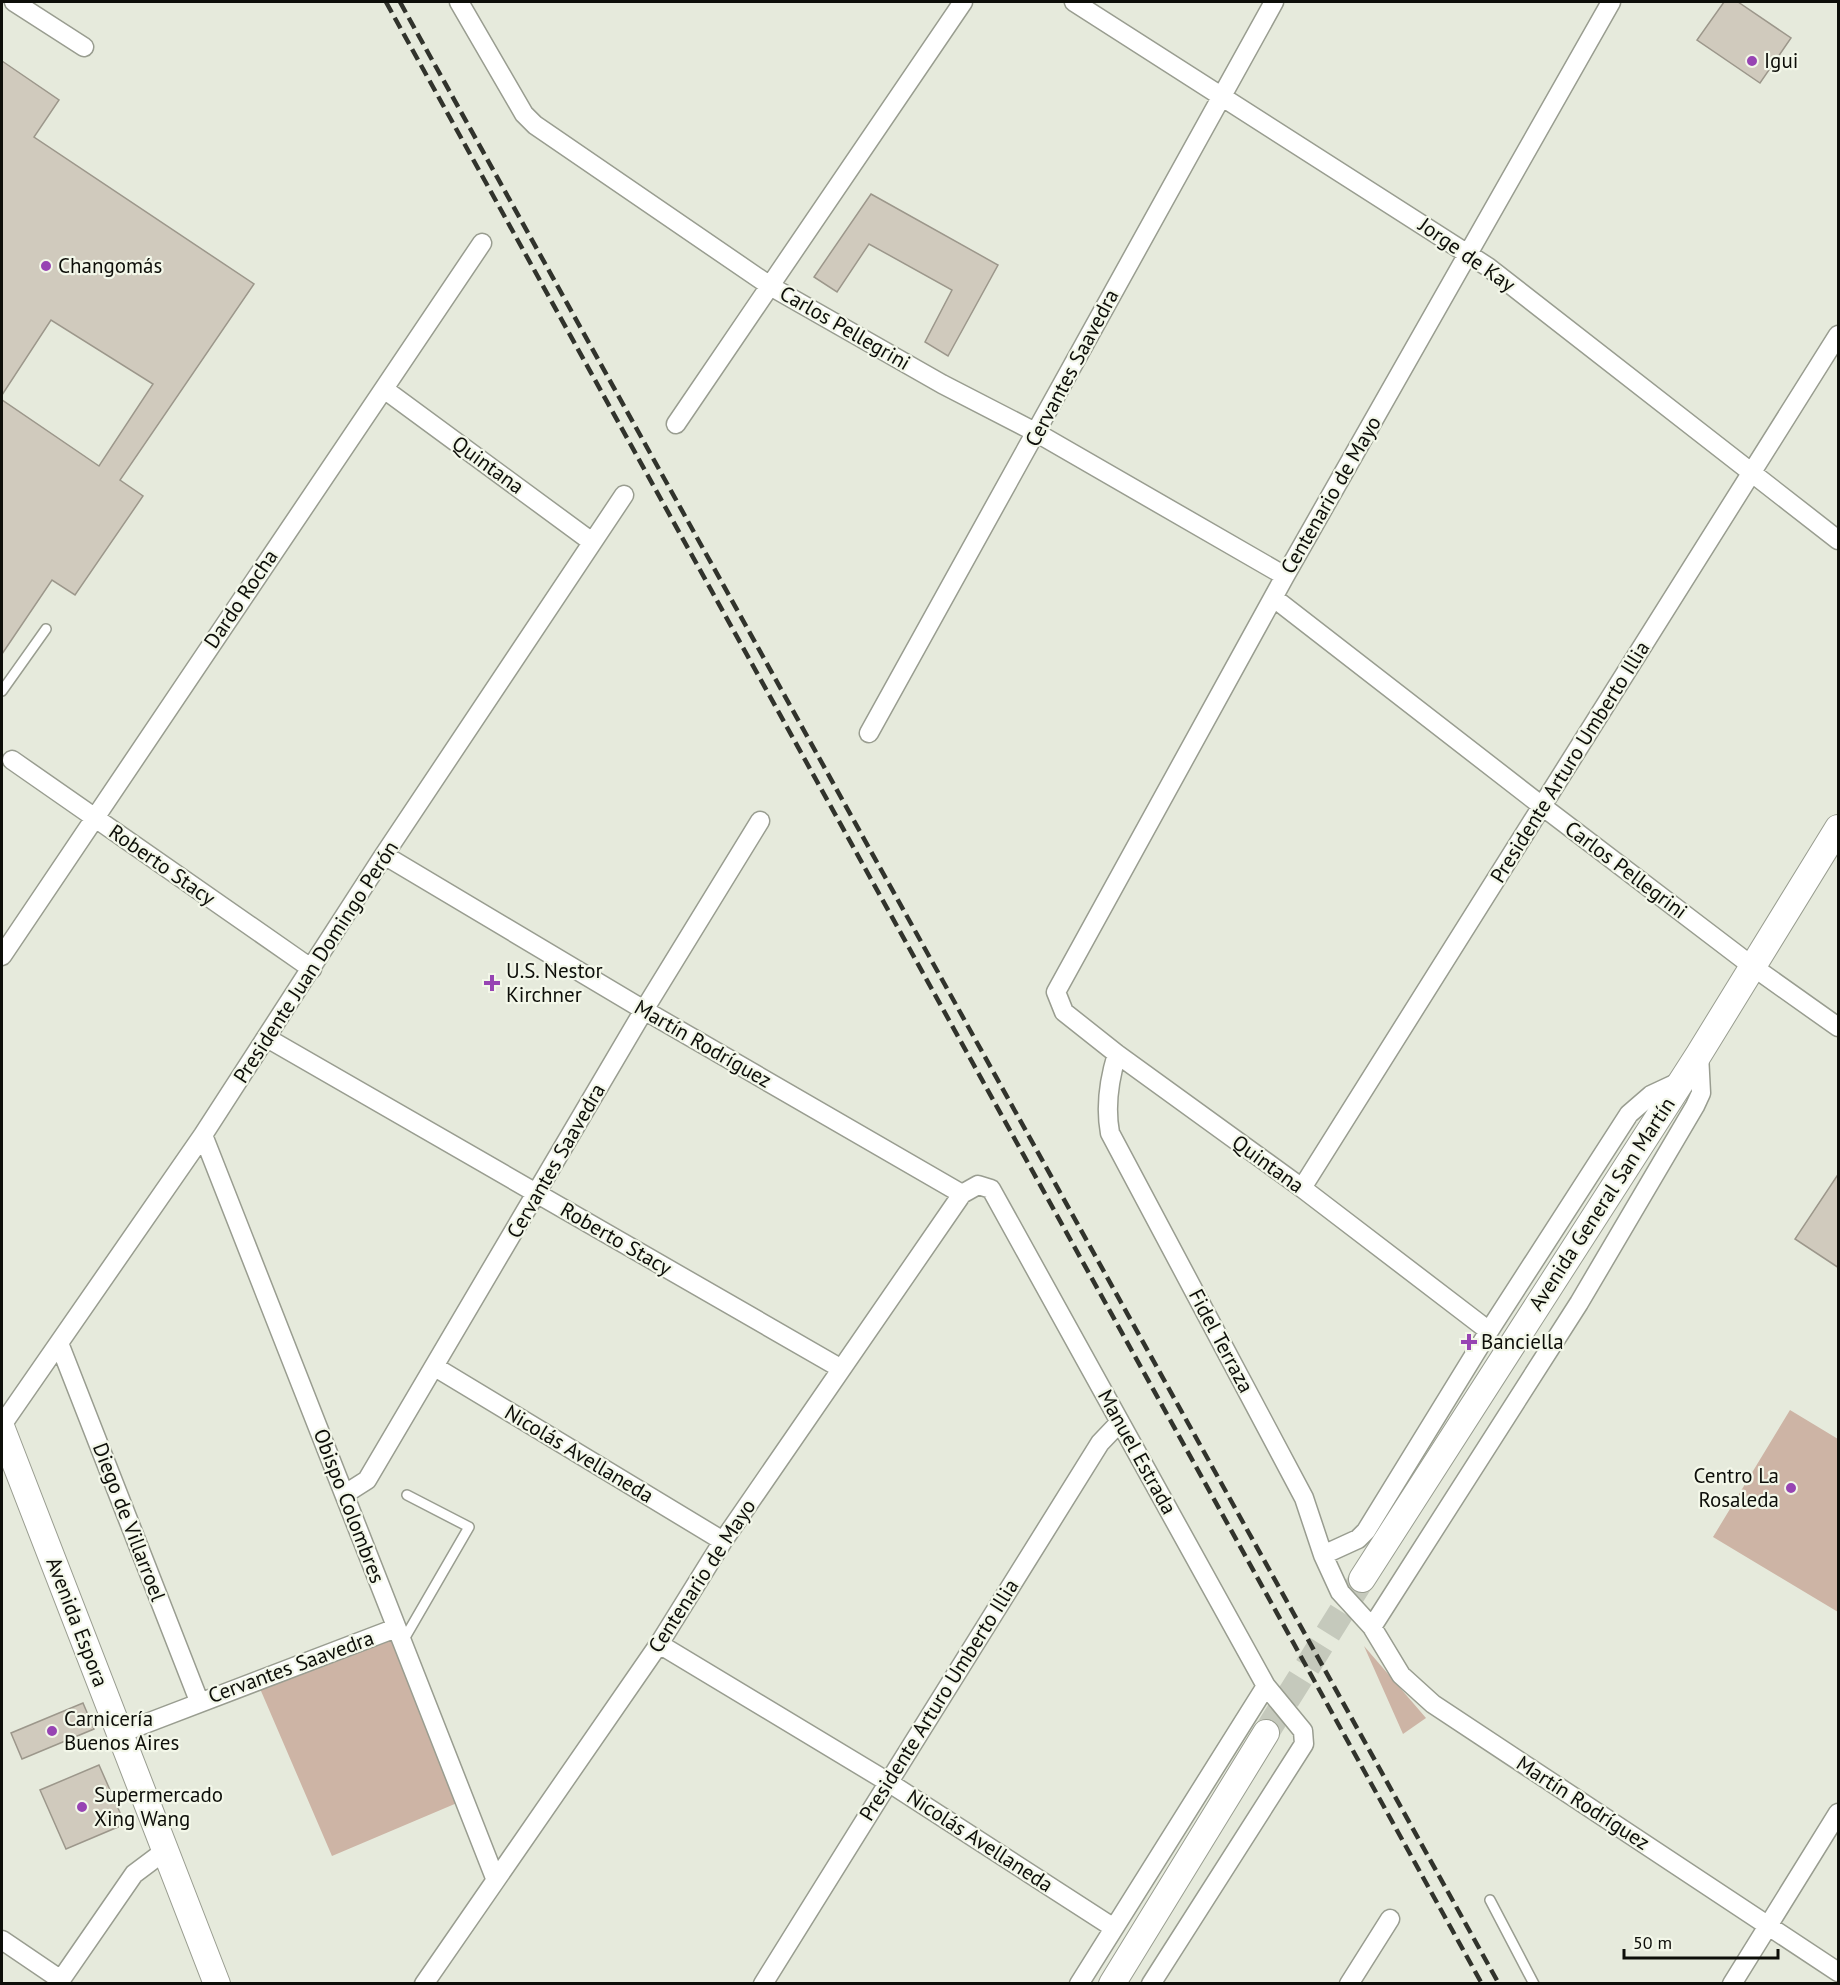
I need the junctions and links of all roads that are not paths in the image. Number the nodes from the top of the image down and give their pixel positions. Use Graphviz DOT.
graph roads {
  1 [pos="14,2"];
  2 [pos="963,2"];
  3 [pos="1074,2"];
  4 [pos="1274,2"];
  5 [pos="1611,2"];
  6 [pos="465,5"];
  7 [pos="84,47"];
  8 [pos="1220,95"];
  9 [pos="482,243"];
  10 [pos="1469,255"];
  11 [pos="770,286"];
  12 [pos="1839,335"];
  13 [pos="384,388"];
  14 [pos="676,423"];
  15 [pos="1037,433"];
  16 [pos="1753,473"];
  17 [pos="624,495"];
  18 [pos="1839,540"];
  19 [pos="592,542"];
  20 [pos="1285,576"];
  21 [pos="1274,598"];
  22 [pos="46,628"];
  23 [pos="2,691"];
  24 [pos="869,733"];
  25 [pos="12,760"];
  26 [pos="1542,806"];
  27 [pos="93,818"];
  28 [pos="760,821"];
  29 [pos="1839,828"];
  30 [pos="384,855"];
  31 [pos="2,956"];
  32 [pos="1752,966"];
  33 [pos="312,969"];
  34 [pos="1056,992"];
  35 [pos="644,1010"];
  36 [pos="1839,1027"];
  37 [pos="267,1038"];
  38 [pos="1699,1054"];
  39 [pos="1115,1063"];
  40 [pos="1682,1081"];
  41 [pos="203,1135"];
  42 [pos="1302,1188"];
  43 [pos="537,1194"];
  44 [pos="962,1194"];
  45 [pos="1489,1331"];
  46 [pos="58,1342"];
  47 [pos="435,1367"];
  48 [pos="840,1368"];
  49 [pos="1120,1422"];
  50 [pos="2,1427"];
  51 [pos="345,1494"];
  52 [pos="406,1495"];
  53 [pos="723,1541"];
  54 [pos="1323,1555"];
  55 [pos="1362,1579"];
  56 [pos="1352,1607"];
  57 [pos="1372,1627"];
  58 [pos="399,1635"];
  59 [pos="660,1644"];
  60 [pos="1266,1686"];
  61 [pos="199,1701"];
  62 [pos="121,1733"];
  63 [pos="1266,1733"];
  64 [pos="888,1782"];
  65 [pos="1839,1813"];
  66 [pos="166,1850"];
  67 [pos="495,1878"];
  68 [pos="1490,1900"];
  69 [pos="1390,1919"];
  70 [pos="1769,1926"];
  71 [pos="1114,1928"];
  72 [pos="2,1940"];
  73 [pos="1839,1972"];
  74 [pos="60,1982"];
  75 [pos="427,1982"];
  76 [pos="218,1983"];
  77 [pos="763,1983"];
  78 [pos="1079,1983"];
  79 [pos="1112,1983"];
  80 [pos="1151,1983"];
  81 [pos="1348,1983"];
  82 [pos="1534,1983"];
  83 [pos="1732,1983"];
  1 -- 7 [label="street"];
  2 -- 11 [label="street"];
  3 -- 8 [label="street, Jorge de Kay"];
  4 -- 8 [label="street, Cervantes Saavedra"];
  5 -- 10 [label="street, Centenario de Mayo"];
  6 -- 11 [label="street, Carlos Pellegrini"];
  8 -- 10 [label="street, Jorge de Kay"];
  8 -- 15 [label="street, Cervantes Saavedra"];
  9 -- 13 [label="street, Dardo Rocha"];
  10 -- 16 [label="street, Jorge de Kay"];
  10 -- 20 [label="street, Centenario de Mayo"];
  11 -- 14 [label="street"];
  11 -- 15 [label="street, Carlos Pellegrini"];
  12 -- 16 [label="street, Presidente Arturo Umberto Illia"];
  13 -- 19 [label="street, Quintana"];
  13 -- 27 [label="street, Dardo Rocha"];
  15 -- 20 [label="street, Carlos Pellegrini"];
  15 -- 24 [label="street, Cervantes Saavedra"];
  16 -- 18 [label="street, Jorge de Kay"];
  16 -- 26 [label="street, Presidente Arturo Umberto Illia"];
  17 -- 19 [label="street, Presidente Juan Domingo Perón"];
  19 -- 30 [label="street, Presidente Juan Domingo Perón"];
  20 -- 21 [label="street, Centenario de Mayo"];
  21 -- 26 [label="street, Carlos Pellegrini"];
  21 -- 34 [label="street, Centenario de Mayo"];
  22 -- 23 [label="lane"];
  25 -- 27 [label="street, Roberto Stacy"];
  26 -- 32 [label="street, Carlos Pellegrini"];
  26 -- 42 [label="street, Presidente Arturo Umberto Illia"];
  27 -- 31 [label="street, Dardo Rocha"];
  27 -- 33 [label="street, Roberto Stacy"];
  28 -- 35 [label="street, Cervantes Saavedra"];
  29 -- 32 [label="main road, Avenida General San Martín"];
  30 -- 33 [label="street, Presidente Juan Domingo Perón"];
  30 -- 35 [label="street, Martín Rodríguez"];
  32 -- 36 [label="street, Carlos Pellegrini"];
  32 -- 38 [label="main road, Avenida General San Martín"];
  33 -- 37 [label="street, Presidente Juan Domingo Perón"];
  34 -- 39 [label="street, Quintana"];
  35 -- 43 [label="street, Cervantes Saavedra"];
  35 -- 44 [label="street, Martín Rodríguez"];
  37 -- 41 [label="street, Presidente Juan Domingo Perón"];
  37 -- 43 [label="street, Roberto Stacy"];
  38 -- 40 [label="main road, Avenida General San Martín"];
  38 -- 57 [label="street"];
  39 -- 42 [label="street, Quintana"];
  39 -- 54 [label="street, Fidel Terraza"];
  40 -- 45 [label="street"];
  40 -- 55 [label="main road, Avenida General San Martín"];
  41 -- 46 [label="street, Presidente Juan Domingo Perón"];
  41 -- 51 [label="street, Obispo Colombres"];
  42 -- 45 [label="street, Quintana"];
  43 -- 47 [label="street, Cervantes Saavedra"];
  43 -- 48 [label="street, Roberto Stacy"];
  44 -- 48 [label="street, Centenario de Mayo"];
  44 -- 49 [label="street, Manuel Estrada"];
  45 -- 54 [label="street"];
  46 -- 50 [label="street, Presidente Juan Domingo Perón"];
  46 -- 61 [label="street, Diego de Villarroel"];
  47 -- 51 [label="street, Cervantes Saavedra"];
  47 -- 53 [label="street, Nicolás Avellaneda"];
  48 -- 53 [label="street, Centenario de Mayo"];
  49 -- 60 [label="street, Manuel Estrada"];
  49 -- 64 [label="street, Presidente Arturo Umberto Illia"];
  50 -- 62 [label="main road, Avenida Espora"];
  51 -- 58 [label="street, Obispo Colombres"];
  52 -- 58 [label="lane"];
  53 -- 59 [label="street, Centenario de Mayo"];
  54 -- 56 [label="street, Fidel Terraza"];
  56 -- 57 [label="street, Martín Rodríguez"];
  57 -- 70 [label="street, Martín Rodríguez"];
  58 -- 61 [label="street, Cervantes Saavedra"];
  58 -- 67 [label="street, Obispo Colombres"];
  59 -- 64 [label="street, Nicolás Avellaneda"];
  59 -- 67 [label="street, Centenario de Mayo"];
  60 -- 71 [label="street"];
  60 -- 80 [label="street, Manuel Estrada"];
  61 -- 62 [label="street, Cervantes Saavedra"];
  62 -- 66 [label="main road, Avenida Espora"];
  63 -- 79 [label="main road"];
  64 -- 71 [label="street, Nicolás Avellaneda"];
  64 -- 77 [label="street, Presidente Arturo Umberto Illia"];
  65 -- 70 [label="street"];
  66 -- 74 [label="street"];
  66 -- 76 [label="main road, Avenida Espora"];
  67 -- 75 [label="street, Centenario de Mayo"];
  68 -- 82 [label="lane"];
  69 -- 81 [label="street"];
  70 -- 73 [label="street, Martín Rodríguez"];
  70 -- 83 [label="street"];
  71 -- 78 [label="street"];
  72 -- 74 [label="street"];
}
